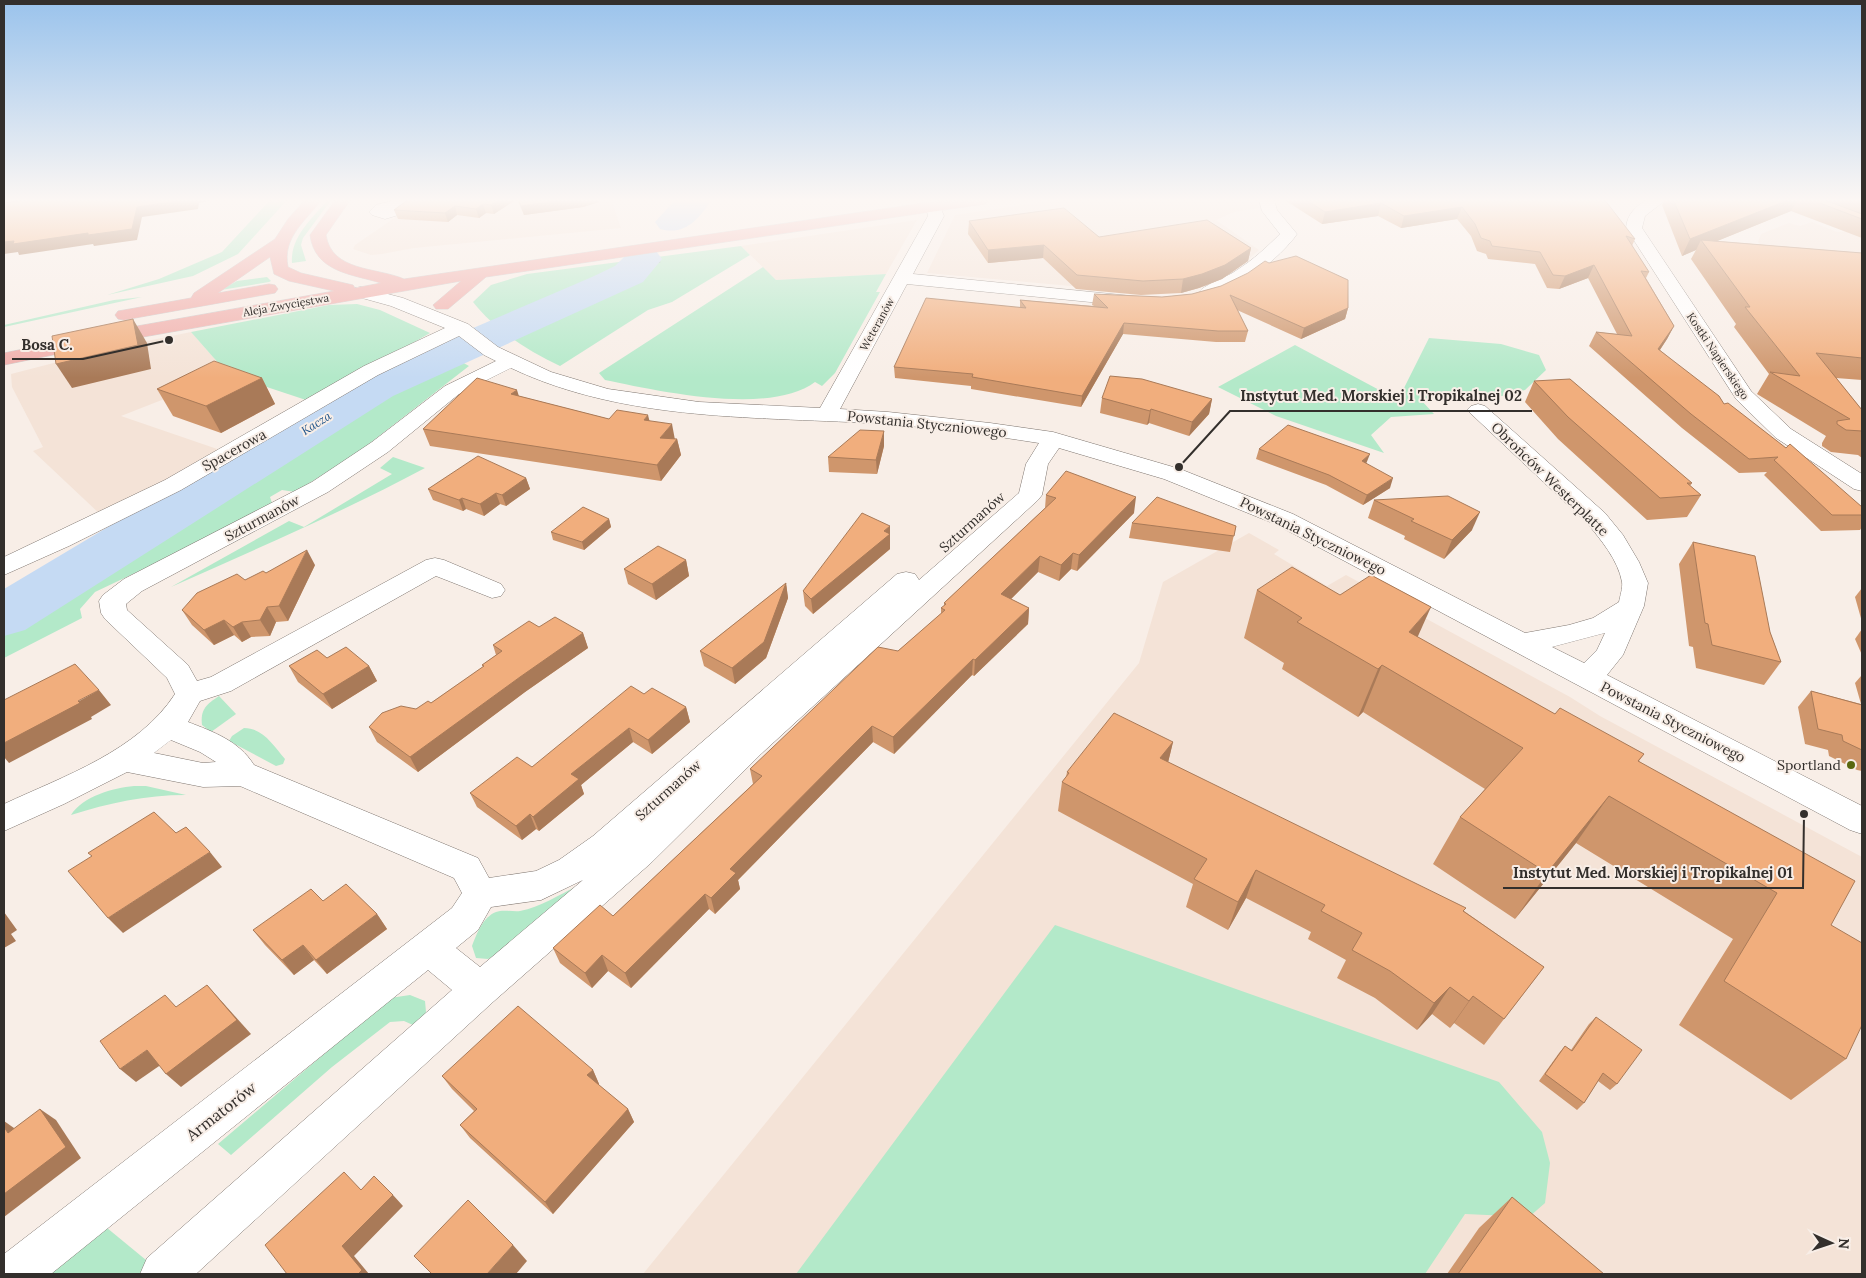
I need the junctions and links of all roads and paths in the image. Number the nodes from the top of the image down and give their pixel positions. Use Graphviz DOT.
graph roads {
  1 [pos="257,259"];
  2 [pos="278,259"];
  3 [pos="330,259"];
  4 [pos="477,259"];
  5 [pos="574,259"];
  6 [pos="913,259"];
  7 [pos="1263,259"];
  8 [pos="1654,259"];
  9 [pos="336,265"];
  10 [pos="481,272"];
  11 [pos="367,274"];
  12 [pos="902,278"];
  13 [pos="316,281"];
  14 [pos="405,284"];
  15 [pos="361,292"];
  16 [pos="1189,298"];
  17 [pos="195,301"];
  18 [pos="1145,302"];
  19 [pos="442,305"];
  20 [pos="271,307"];
  21 [pos="109,318"];
  22 [pos="463,330"];
  23 [pos="500,356"];
  24 [pos="4,359"];
  25 [pos="1478,410"];
  26 [pos="827,414"];
  27 [pos="1053,439"];
  28 [pos="1037,464"];
  29 [pos="1862,484"];
  30 [pos="4,567"];
  31 [pos="492,590"];
  32 [pos="1631,606"];
  33 [pos="1522,643"];
  34 [pos="1586,678"];
  35 [pos="190,694"];
  36 [pos="168,726"];
  37 [pos="122,759"];
  38 [pos="243,774"];
  39 [pos="4,818"];
  40 [pos="1862,821"];
  41 [pos="480,894"];
  42 [pos="429,948"];
  43 [pos="480,990"];
  44 [pos="15,1274"];
  45 [pos="163,1274"];
  1 -- 17 [label="main road"];
  2 -- 13 [label="main road, Powstania Styczniowego"];
  3 -- 9 [label="main road"];
  4 -- 11 [label="main road, Aleja Zwycięstwa"];
  5 -- 10 [label="main road, Aleja Zwycięstwa"];
  6 -- 12 [label="street, Weteranów"];
  7 -- 16 [label="street"];
  8 -- 29 [label="street, Kostki Napierskiego"];
  9 -- 11 [label="main road, Powstania Styczniowego"];
  9 -- 13 [label="main road"];
  10 -- 14 [label="main road, Aleja Zwycięstwa"];
  10 -- 19 [label="main road"];
  11 -- 13 [label="main road, Aleja Zwycięstwa"];
  11 -- 14 [label="main road, Powstania Styczniowego"];
  11 -- 15 [label="main road"];
  12 -- 18 [label="street"];
  12 -- 26 [label="street, Weteranów"];
  13 -- 15 [label="main road, Powstania Styczniowego"];
  13 -- 17 [label="main road, Aleja Zwycięstwa"];
  13 -- 20 [label="main road"];
  14 -- 15 [label="main road, Aleja Zwycięstwa"];
  14 -- 19 [label="street, Powstania Styczniowego"];
  15 -- 20 [label="main road, Aleja Zwycięstwa"];
  15 -- 22 [label="street, Powstania Styczniowego"];
  17 -- 21 [label="main road, Aleja Zwycięstwa"];
  19 -- 22 [label="street, Powstania Styczniowego"];
  20 -- 24 [label="main road, Aleja Zwycięstwa"];
  22 -- 23 [label="street, Powstania Styczniowego"];
  22 -- 30 [label="street, Spacerowa"];
  23 -- 26 [label="street, Powstania Styczniowego"];
  23 -- 35 [label="street, Szturmanów"];
  25 -- 32 [label="street, Obrońców Westerplatte"];
  26 -- 27 [label="street, Powstania Styczniowego"];
  27 -- 28 [label="street, Szturmanów"];
  27 -- 33 [label="street, Powstania Styczniowego"];
  28 -- 41 [label="street, Szturmanów"];
  28 -- 43 [label="street, Szturmanów"];
  31 -- 35 [label="street"];
  32 -- 33 [label="street"];
  32 -- 34 [label="street, Obrońców Westerplatte"];
  33 -- 34 [label="street, Powstania Styczniowego"];
  34 -- 40 [label="street, Powstania Styczniowego"];
  35 -- 36 [label="street"];
  36 -- 37 [label="street"];
  36 -- 38 [label="street"];
  37 -- 38 [label="street"];
  37 -- 39 [label="street"];
  38 -- 41 [label="street"];
  41 -- 42 [label="street, Armatorów"];
  42 -- 43 [label="street"];
  42 -- 44 [label="street, Armatorów"];
  43 -- 45 [label="street"];
}
